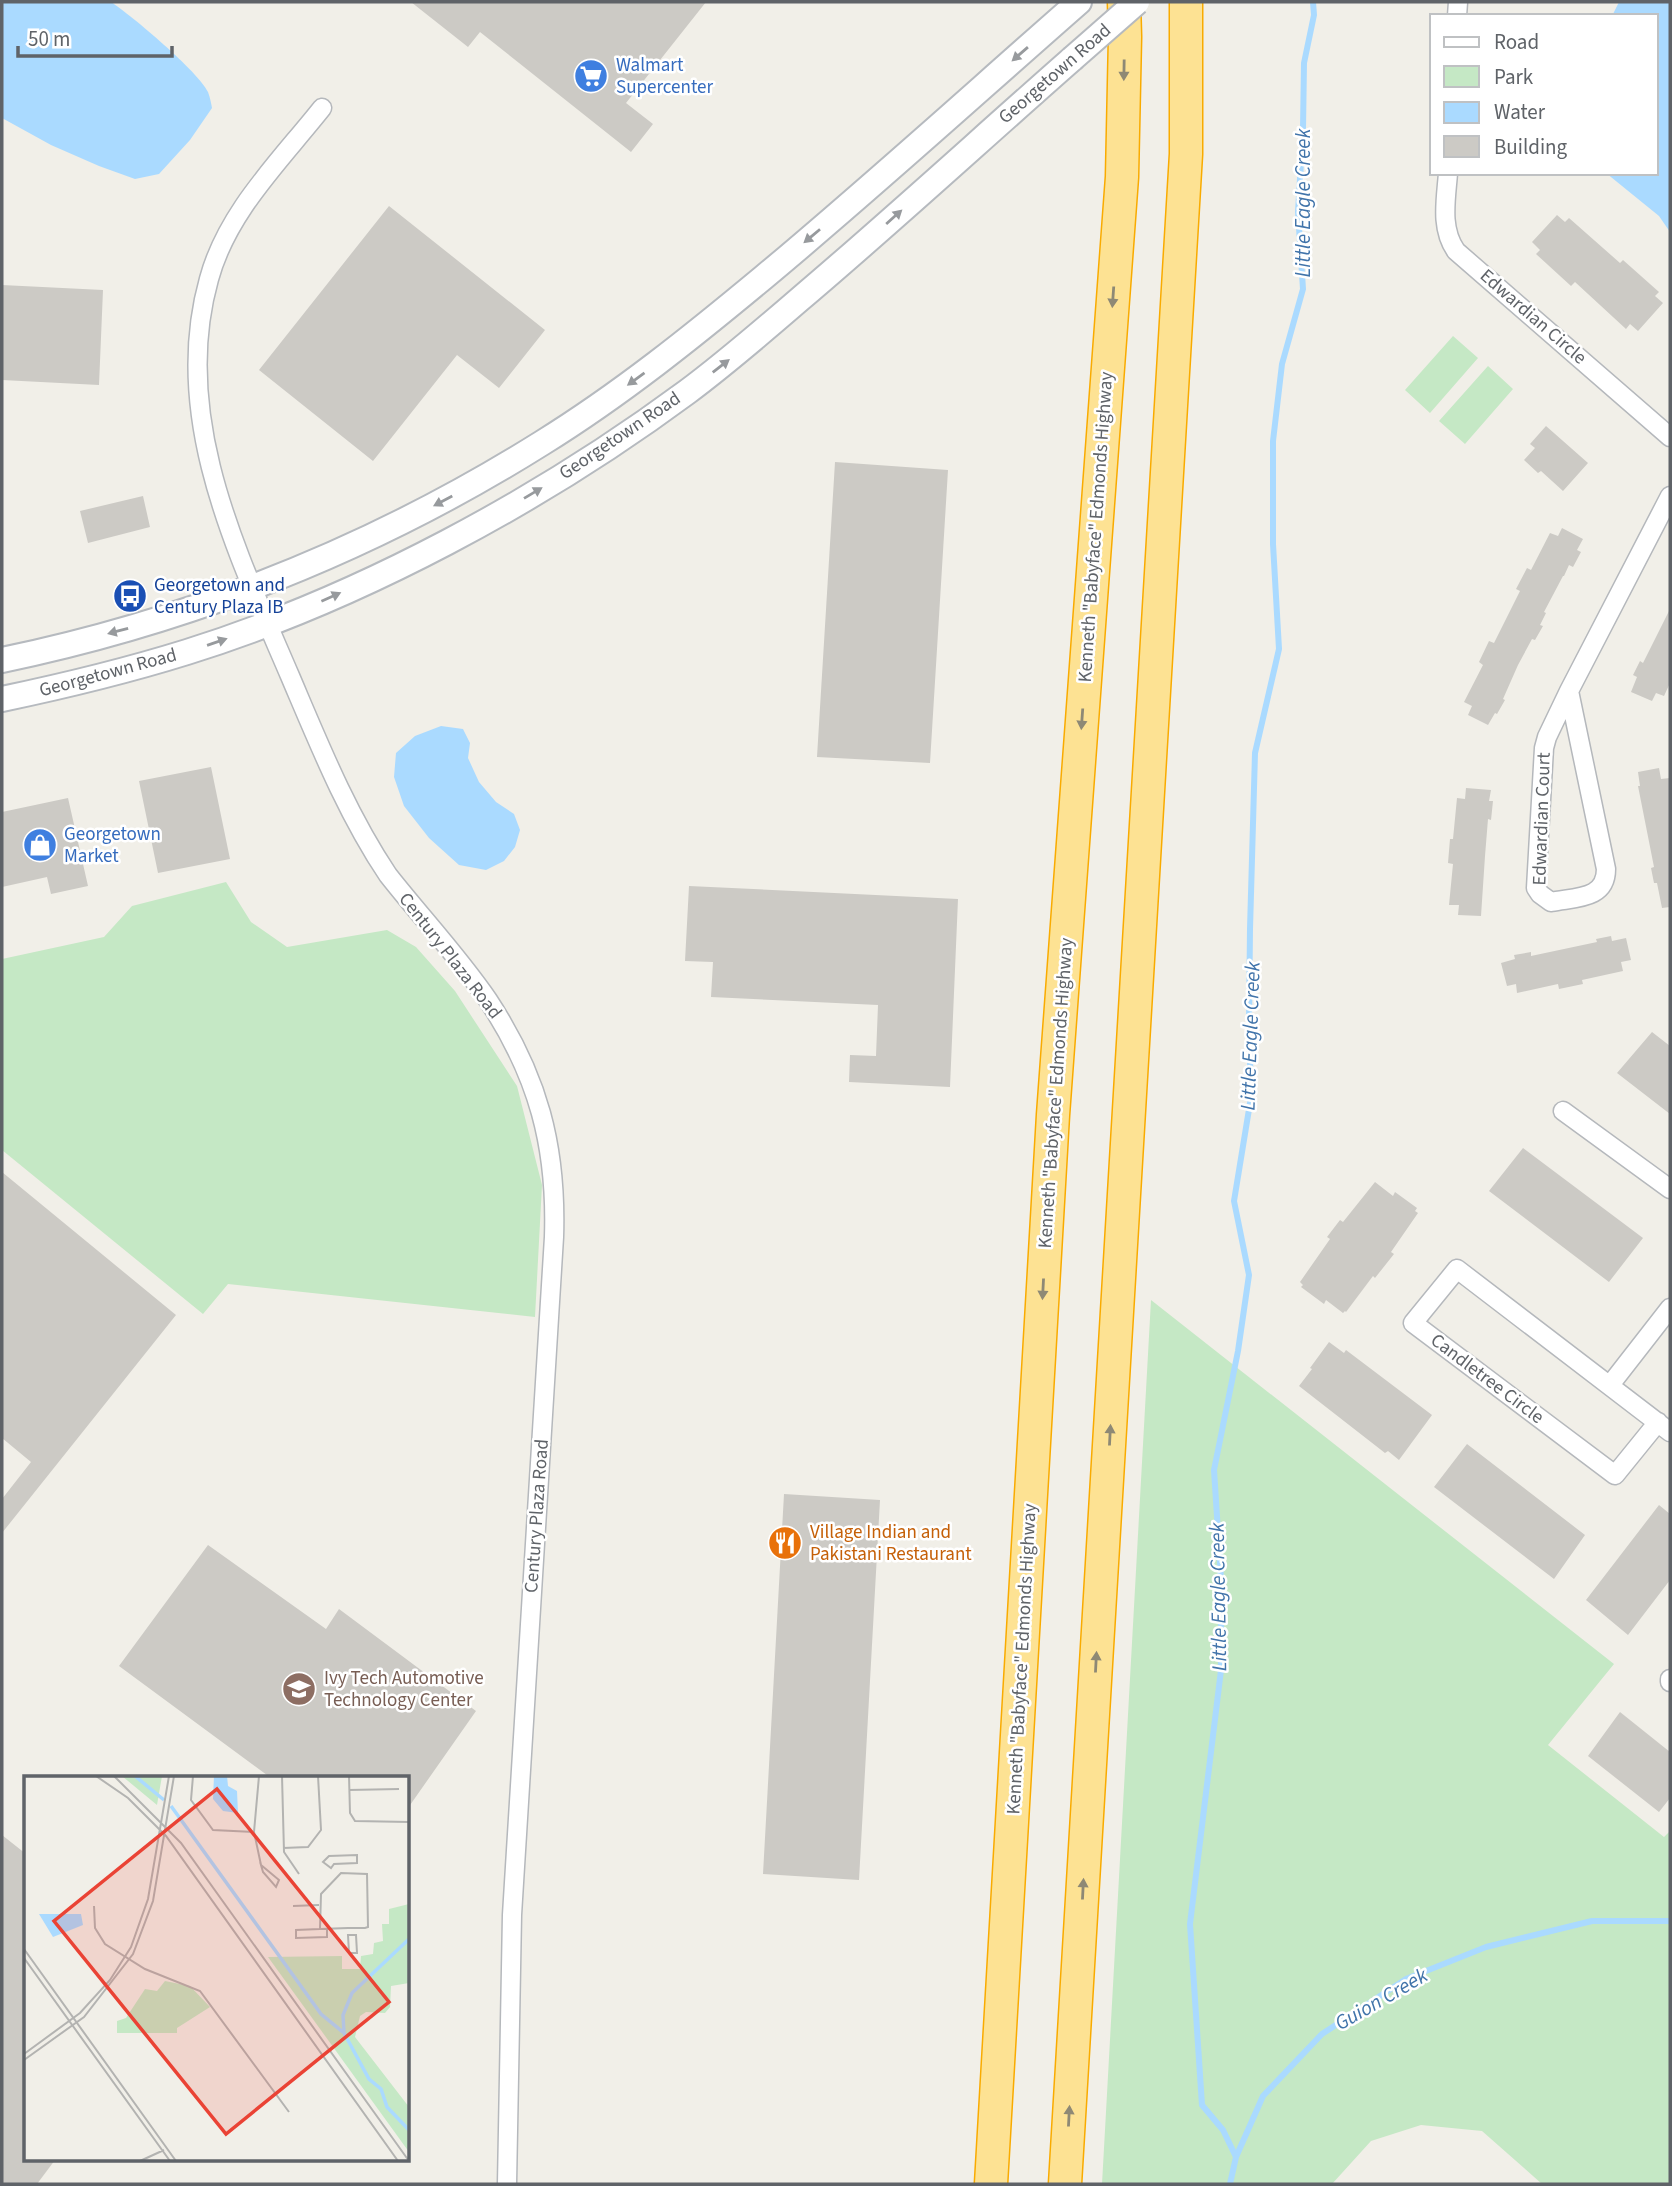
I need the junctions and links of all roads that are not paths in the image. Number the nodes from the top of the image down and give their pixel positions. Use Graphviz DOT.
graph roads {
  1 [pos="1124,2"];
  2 [pos="1137,2"];
  3 [pos="1186,2"];
  4 [pos="1075,5"];
  5 [pos="322,108"];
  6 [pos="1448,175"];
  7 [pos="1670,437"];
  8 [pos="1670,496"];
  9 [pos="253,587"];
  10 [pos="268,623"];
  11 [pos="2,660"];
  12 [pos="1569,691"];
  13 [pos="2,699"];
  14 [pos="1563,1111"];
  15 [pos="1670,1189"];
  16 [pos="1670,1308"];
  17 [pos="1610,1385"];
  18 [pos="1664,1427"];
  19 [pos="507,2184"];
  20 [pos="991,2184"];
  21 [pos="1065,2184"];
  1 -- 20 [label="highway, Kenneth \"Babyface\" Edmonds Highway, one-way"];
  10 -- 2 [label="main road, Georgetown Road, one-way, bridge"];
  21 -- 3 [label="highway, one-way"];
  4 -- 9 [label="main road, Georgetown Road, one-way"];
  5 -- 9 [label="street, Century Plaza Road"];
  6 -- 7 [label="street, Edwardian Circle"];
  8 -- 12 [label="street, Edwardian Court"];
  9 -- 10 [label="street, Century Plaza Road"];
  9 -- 11 [label="main road, Georgetown Road, one-way"];
  13 -- 10 [label="main road, Georgetown Road, one-way"];
  10 -- 19 [label="street, Century Plaza Road"];
  12 -- 12 [label="street, Edwardian Court"];
  14 -- 15 [label="street"];
  16 -- 17 [label="street"];
  17 -- 18 [label="street, Candletree Circle"];
  17 -- 18 [label="street, Candletree Circle"];
}
